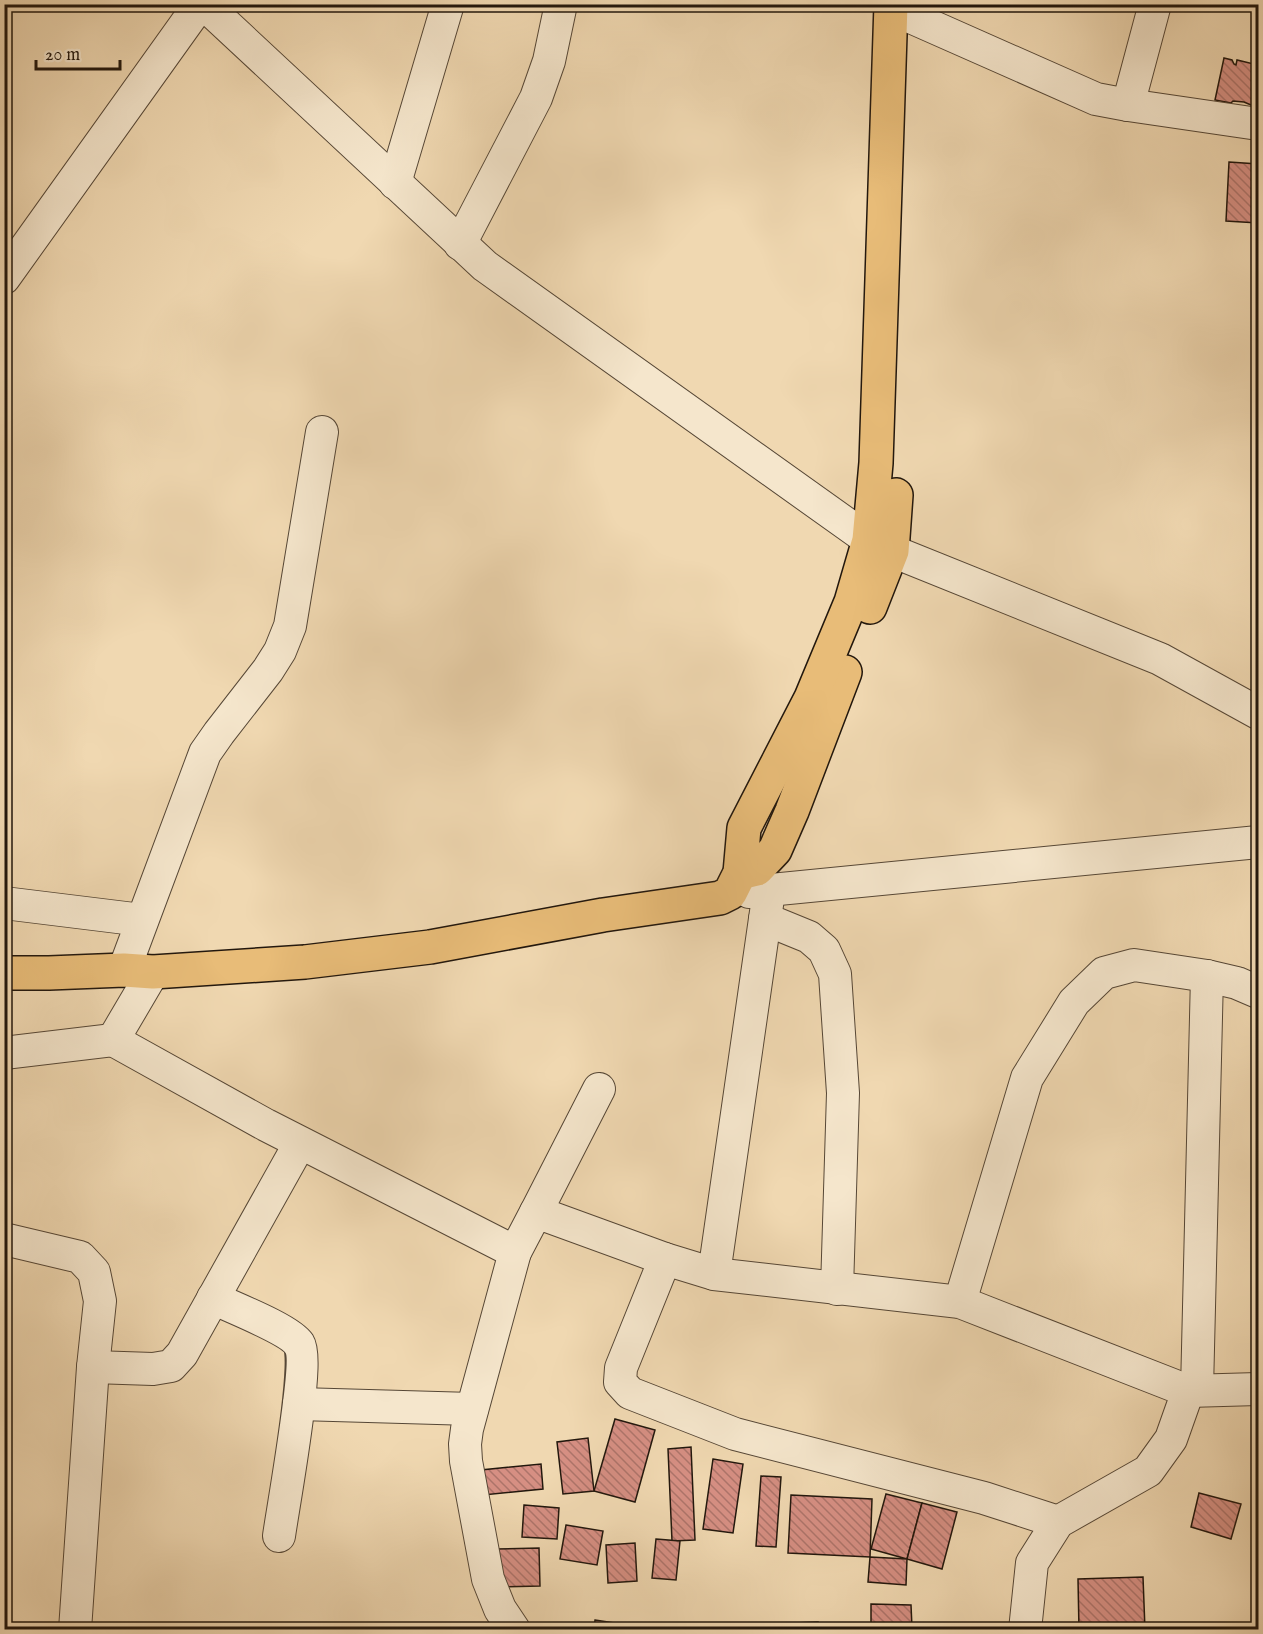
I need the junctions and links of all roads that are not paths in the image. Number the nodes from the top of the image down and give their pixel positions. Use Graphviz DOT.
graph roads {
  1 [pos="202,4"];
  2 [pos="448,4"];
  3 [pos="561,4"];
  4 [pos="1155,4"];
  5 [pos="906,9"];
  6 [pos="1128,105"];
  7 [pos="1258,124"];
  8 [pos="395,183"];
  9 [pos="460,244"];
  10 [pos="4,278"];
  11 [pos="322,432"];
  12 [pos="880,545"];
  13 [pos="1258,713"];
  14 [pos="1258,842"];
  15 [pos="735,883"];
  16 [pos="4,903"];
  17 [pos="767,905"];
  18 [pos="142,920"];
  19 [pos="138,971"];
  20 [pos="4,973"];
  21 [pos="1207,976"];
  22 [pos="1258,992"];
  23 [pos="112,1040"];
  24 [pos="4,1053"];
  25 [pos="599,1089"];
  26 [pos="300,1143"];
  27 [pos="536,1212"];
  28 [pos="4,1239"];
  29 [pos="515,1252"];
  30 [pos="665,1259"];
  31 [pos="714,1274"];
  32 [pos="837,1289"];
  33 [pos="213,1298"];
  34 [pos="960,1302"];
  35 [pos="93,1367"];
  36 [pos="1258,1389"];
  37 [pos="1193,1390"];
  38 [pos="299,1404"];
  39 [pos="472,1409"];
  40 [pos="1058,1522"];
  41 [pos="279,1536"];
  42 [pos="75,1629"];
  43 [pos="514,1629"];
  44 [pos="1025,1629"];
  1 -- 8 [label="street"];
  1 -- 10 [label="street"];
  2 -- 8 [label="street"];
  3 -- 9 [label="street"];
  4 -- 6 [label="street"];
  5 -- 6 [label="street"];
  5 -- 12 [label="main road"];
  6 -- 7 [label="street"];
  8 -- 9 [label="street"];
  9 -- 12 [label="street"];
  11 -- 18 [label="street"];
  12 -- 13 [label="street"];
  12 -- 15 [label="main road"];
  14 -- 17 [label="street"];
  15 -- 17 [label="street"];
  15 -- 19 [label="main road"];
  16 -- 18 [label="street"];
  17 -- 31 [label="street"];
  17 -- 32 [label="street"];
  18 -- 19 [label="street"];
  19 -- 20 [label="main road"];
  19 -- 23 [label="street"];
  21 -- 22 [label="street"];
  21 -- 34 [label="street"];
  21 -- 37 [label="street"];
  23 -- 24 [label="street"];
  23 -- 26 [label="street"];
  25 -- 27 [label="street"];
  26 -- 29 [label="street"];
  26 -- 33 [label="street"];
  27 -- 29 [label="street"];
  27 -- 30 [label="street"];
  28 -- 35 [label="street"];
  29 -- 39 [label="street"];
  30 -- 31 [label="street"];
  30 -- 40 [label="street"];
  31 -- 32 [label="street"];
  32 -- 34 [label="street"];
  33 -- 35 [label="street"];
  33 -- 38 [label="street"];
  34 -- 37 [label="street"];
  35 -- 42 [label="street"];
  36 -- 37 [label="street"];
  37 -- 40 [label="street"];
  38 -- 39 [label="street"];
  38 -- 41 [label="street"];
  39 -- 43 [label="street"];
  40 -- 44 [label="street"];
}
